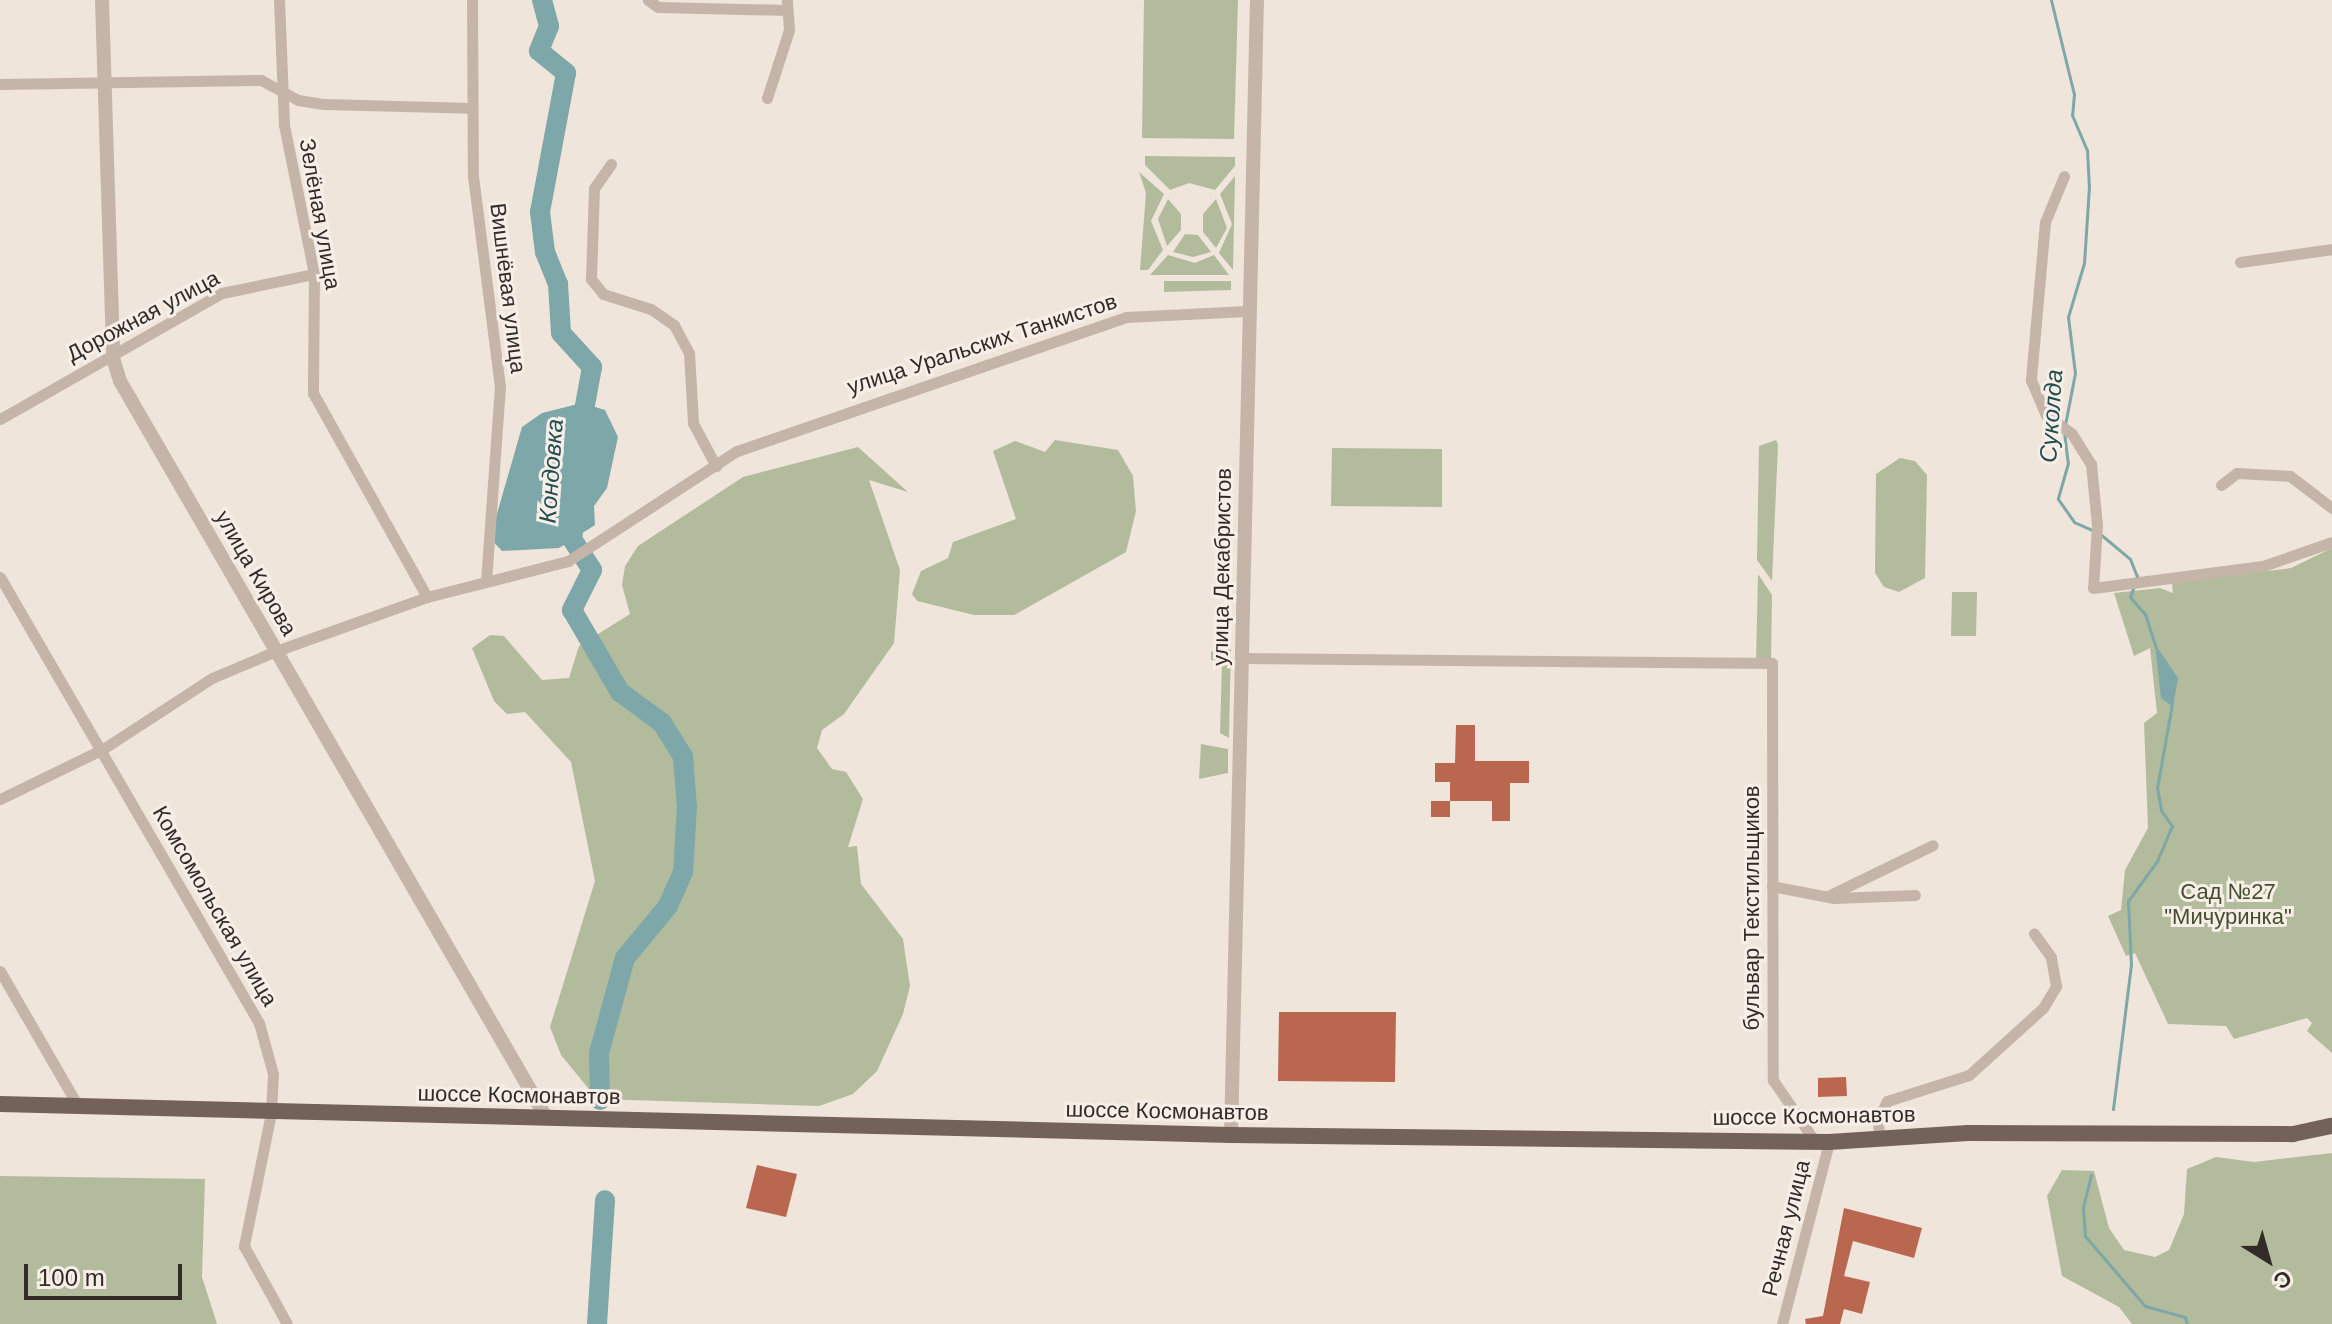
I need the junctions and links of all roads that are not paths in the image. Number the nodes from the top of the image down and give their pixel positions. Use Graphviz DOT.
graph roads {
  1 [pos="102,0"];
  2 [pos="279,0"];
  3 [pos="472,0"];
  4 [pos="648,0"];
  5 [pos="1257,0"];
  6 [pos="786,5"];
  7 [pos="0,84"];
  8 [pos="107,84"];
  9 [pos="280,85"];
  10 [pos="767,98"];
  11 [pos="472,108"];
  12 [pos="611,164"];
  13 [pos="2064,176"];
  14 [pos="2332,249"];
  15 [pos="2240,262"];
  16 [pos="314,274"];
  17 [pos="1247,311"];
  18 [pos="113,358"];
  19 [pos="0,419"];
  20 [pos="716,466"];
  21 [pos="2221,485"];
  22 [pos="2332,508"];
  23 [pos="2332,542"];
  24 [pos="0,577"];
  25 [pos="486,581"];
  26 [pos="427,597"];
  27 [pos="276,651"];
  28 [pos="1241,658"];
  29 [pos="103,749"];
  30 [pos="0,799"];
  31 [pos="1933,845"];
  32 [pos="1772,886"];
  33 [pos="1915,895"];
  34 [pos="1826,897"];
  35 [pos="2034,934"];
  36 [pos="0,971"];
  37 [pos="0,1104"];
  38 [pos="78,1106"];
  39 [pos="271,1113"];
  40 [pos="546,1117"];
  41 [pos="2332,1126"];
  42 [pos="1231,1135"];
  43 [pos="1879,1139"];
  44 [pos="1821,1141"];
  45 [pos="287,1324"];
  46 [pos="1782,1324"];
  1 -- 8 [label="street, улица Кирова"];
  2 -- 9 [label="street, Зелёная улица"];
  3 -- 11 [label="street, Вишнёвая улица"];
  4 -- 6 [label="street"];
  5 -- 17 [label="street, улица Декабристов"];
  6 -- 10 [label="street"];
  7 -- 8 [label="street"];
  8 -- 9 [label="street"];
  8 -- 18 [label="street, улица Кирова"];
  9 -- 11 [label="street"];
  9 -- 16 [label="street, Зелёная улица"];
  11 -- 25 [label="street, Вишнёвая улица"];
  12 -- 20 [label="street"];
  13 -- 23 [label="street"];
  14 -- 15 [label="street"];
  16 -- 18 [label="street, Дорожная улица"];
  16 -- 26 [label="street, Зелёная улица"];
  17 -- 20 [label="street, улица Уральских Танкистов"];
  17 -- 28 [label="street, улица Декабристов"];
  18 -- 19 [label="street, Дорожная улица"];
  18 -- 27 [label="street, улица Кирова"];
  20 -- 25 [label="street, улица Уральских Танкистов"];
  21 -- 22 [label="street"];
  24 -- 29 [label="street, Комсомольская улица"];
  25 -- 26 [label="street, улица Уральских Танкистов"];
  26 -- 27 [label="street, улица Уральских Танкистов"];
  27 -- 29 [label="street, улица Уральских Танкистов"];
  27 -- 40 [label="street, улица Кирова"];
  28 -- 32 [label="street, бульвар Текстильщиков"];
  28 -- 42 [label="street, улица Декабристов"];
  29 -- 30 [label="street, улица Уральских Танкистов"];
  29 -- 39 [label="street, Комсомольская улица"];
  31 -- 34 [label="street"];
  32 -- 34 [label="street"];
  32 -- 44 [label="street, бульвар Текстильщиков"];
  33 -- 34 [label="street"];
  35 -- 43 [label="street"];
  36 -- 38 [label="street"];
  37 -- 38 [label="main road, шоссе Космонавтов"];
  38 -- 39 [label="main road, шоссе Космонавтов"];
  39 -- 40 [label="main road, шоссе Космонавтов"];
  39 -- 45 [label="street, Комсомольская улица"];
  40 -- 42 [label="main road, шоссе Космонавтов"];
  41 -- 43 [label="main road, шоссе Космонавтов"];
  42 -- 44 [label="main road, шоссе Космонавтов"];
  43 -- 44 [label="main road, шоссе Космонавтов"];
  44 -- 46 [label="street, Речная улица"];
}
